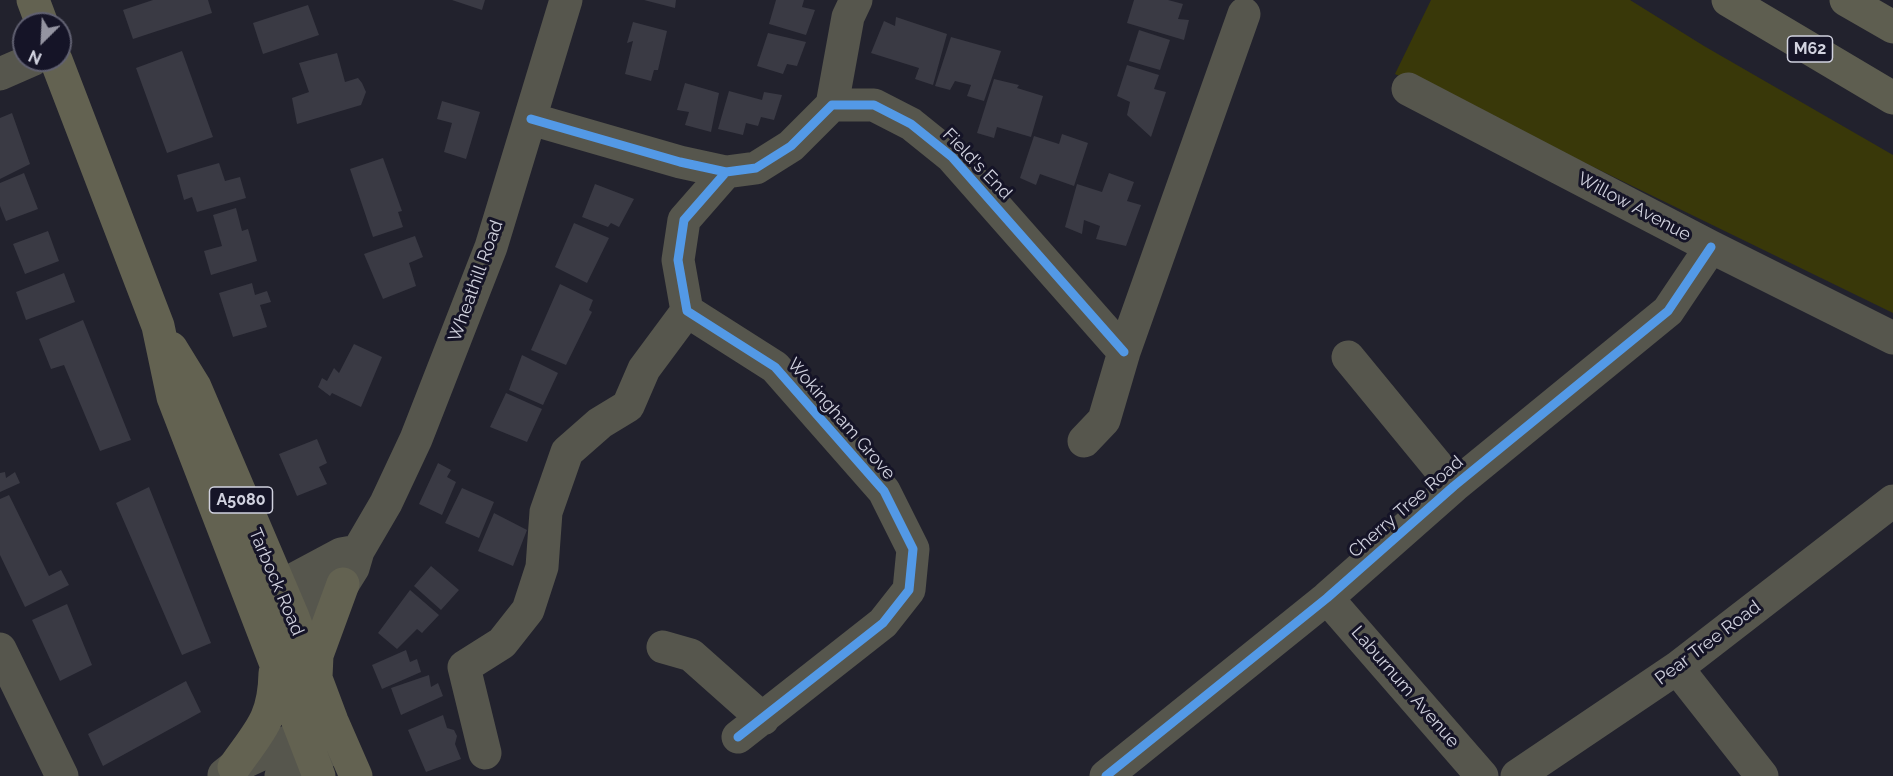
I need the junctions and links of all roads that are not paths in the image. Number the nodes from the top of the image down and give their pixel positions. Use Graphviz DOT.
graph roads {
  1 [pos="566,0"];
  2 [pos="856,0"];
  3 [pos="1728,0"];
  4 [pos="1846,0"];
  5 [pos="1244,14"];
  6 [pos="1893,27"];
  7 [pos="61,72"];
  8 [pos="1408,89"];
  9 [pos="1893,98"];
  10 [pos="832,105"];
  11 [pos="531,119"];
  12 [pos="726,172"];
  13 [pos="1711,247"];
  14 [pos="687,311"];
  15 [pos="158,326"];
  16 [pos="1893,338"];
  17 [pos="1124,352"];
  18 [pos="1348,357"];
  19 [pos="1084,441"];
  20 [pos="1454,486"];
  21 [pos="1893,501"];
  22 [pos="358,551"];
  23 [pos="343,584"];
  24 [pos="280,587"];
  25 [pos="1328,597"];
  26 [pos="251,602"];
  27 [pos="293,617"];
  28 [pos="263,635"];
  29 [pos="663,647"];
  30 [pos="0,650"];
  31 [pos="276,666"];
  32 [pos="1677,668"];
  33 [pos="316,679"];
  34 [pos="337,732"];
  35 [pos="485,753"];
  36 [pos="311,757"];
  37 [pos="1141,766"];
  38 [pos="228,772"];
  39 [pos="62,776"];
  40 [pos="281,776"];
  41 [pos="356,776"];
  42 [pos="1106,776"];
  43 [pos="1482,776"];
  44 [pos="1517,776"];
  45 [pos="1762,776"];
  1 -- 11 [label="street, Wheathill Road"];
  2 -- 10 [label="street"];
  3 -- 9 [label="highway, M62"];
  4 -- 6 [label="highway"];
  5 -- 17 [label="street"];
  7 -- 15 [label="main road, Tarbock Road / A5080"];
  8 -- 13 [label="street, Willow Avenue"];
  10 -- 12 [label="street"];
  10 -- 17 [label="street, Field's End"];
  11 -- 12 [label="street"];
  11 -- 22 [label="street, Wheathill Road"];
  12 -- 14 [label="street"];
  13 -- 16 [label="street, Willow Avenue"];
  13 -- 20 [label="street, Cherry Tree Road"];
  14 -- 29 [label="street, Wokingham Grove"];
  14 -- 35 [label="street"];
  15 -- 24 [label="main road, Tarbock Road / A5080"];
  15 -- 26 [label="main road, Tarbock Road / A5080"];
  17 -- 19 [label="street"];
  18 -- 20 [label="street"];
  20 -- 25 [label="street, Cherry Tree Road"];
  21 -- 32 [label="street, Pear Tree Road"];
  22 -- 23 [label="street, Wheathill Road"];
  22 -- 24 [label="street"];
  23 -- 27 [label="street"];
  23 -- 33 [label="main road"];
  24 -- 26 [label="street"];
  24 -- 27 [label="main road, Tarbock Road / A5080"];
  25 -- 37 [label="street, Cherry Tree Road"];
  25 -- 43 [label="street, Laburnum Avenue"];
  26 -- 28 [label="main road, Tarbock Road / A5080"];
  27 -- 28 [label="street"];
  27 -- 33 [label="main road, Tarbock Road / A5080"];
  28 -- 31 [label="main road, Tarbock Road / A5080"];
  30 -- 39 [label="street"];
  31 -- 36 [label="main road, Tarbock Road / A5080"];
  31 -- 38 [label="main road"];
  32 -- 44 [label="street, Pear Tree Road"];
  32 -- 45 [label="street"];
  33 -- 34 [label="main road, Tarbock Road / A5080"];
  34 -- 36 [label="street"];
  34 -- 41 [label="main road, Tarbock Road / A5080"];
  36 -- 38 [label="street"];
  36 -- 40 [label="street"];
  37 -- 42 [label="street, Cherry Tree Road"];
}
